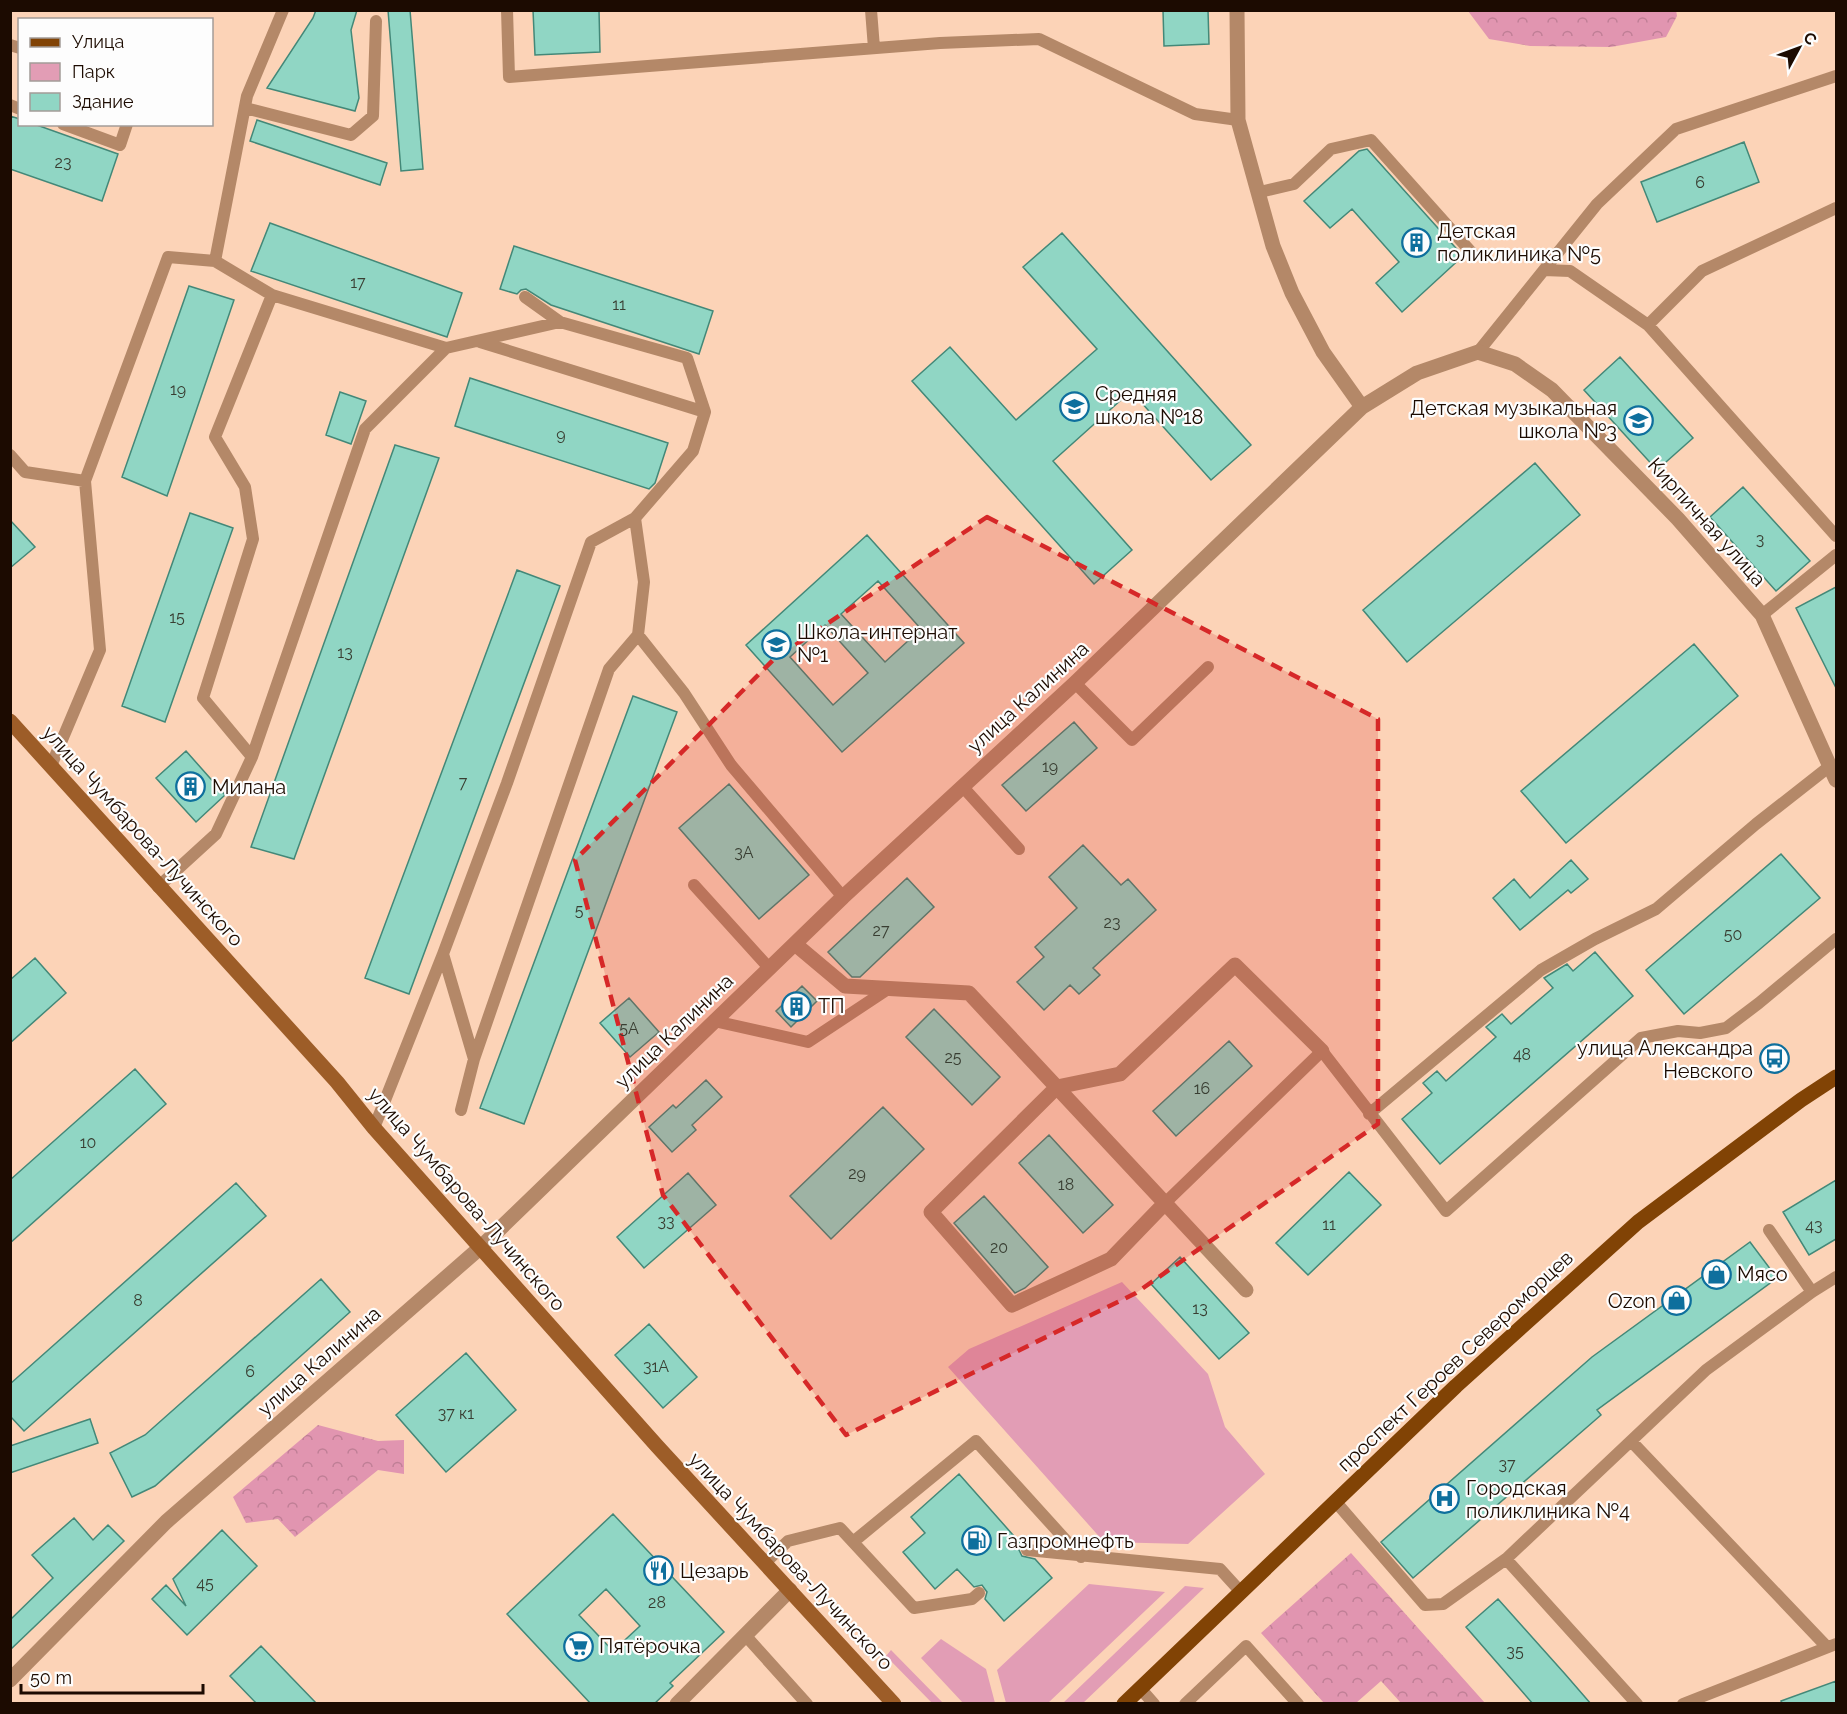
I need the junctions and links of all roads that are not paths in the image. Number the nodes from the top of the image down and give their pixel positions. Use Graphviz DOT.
graph roads {
  1 [pos="283,10"];
  2 [pos="507,10"];
  3 [pos="871,10"];
  4 [pos="1237,10"];
  5 [pos="376,21"];
  6 [pos="874,48"];
  7 [pos="1836,76"];
  8 [pos="245,108"];
  9 [pos="1238,120"];
  10 [pos="68,126"];
  11 [pos="126,126"];
  12 [pos="1260,192"];
  13 [pos="1836,208"];
  14 [pos="1472,253"];
  15 [pos="215,261"];
  16 [pos="1544,270"];
  17 [pos="272,296"];
  18 [pos="525,297"];
  19 [pos="560,322"];
  20 [pos="1648,325"];
  21 [pos="477,341"];
  22 [pos="446,348"];
  23 [pos="1478,352"];
  24 [pos="1362,407"];
  25 [pos="705,412"];
  26 [pos="10,455"];
  27 [pos="85,481"];
  28 [pos="635,518"];
  29 [pos="1836,536"];
  30 [pos="1836,555"];
  31 [pos="1762,615"];
  32 [pos="638,635"];
  33 [pos="1209,667"];
  34 [pos="1075,684"];
  35 [pos="10,721"];
  36 [pos="252,757"];
  37 [pos="51,766"];
  38 [pos="1833,773"];
  39 [pos="962,786"];
  40 [pos="1019,849"];
  41 [pos="694,885"];
  42 [pos="159,887"];
  43 [pos="843,897"];
  44 [pos="1836,939"];
  45 [pos="795,944"];
  46 [pos="443,954"];
  47 [pos="770,969"];
  48 [pos="888,989"];
  49 [pos="714,1021"];
  50 [pos="1322,1051"];
  51 [pos="474,1059"];
  52 [pos="1836,1077"];
  53 [pos="1057,1087"];
  54 [pos="461,1110"];
  55 [pos="1369,1114"];
  56 [pos="374,1128"];
  57 [pos="1166,1202"];
  58 [pos="1770,1230"];
  59 [pos="481,1247"];
  60 [pos="1836,1277"];
  61 [pos="1246,1290"];
  62 [pos="1812,1292"];
  63 [pos="1631,1441"];
  64 [pos="1335,1501"];
  65 [pos="853,1542"];
  66 [pos="1027,1550"];
  67 [pos="1081,1557"];
  68 [pos="1506,1559"];
  69 [pos="765,1563"];
  70 [pos="790,1590"];
  71 [pos="1240,1591"];
  72 [pos="979,1593"];
  73 [pos="745,1635"];
  74 [pos="1832,1646"];
  75 [pos="10,1680"];
  76 [pos="1140,1688"];
  77 [pos="677,1704"];
  78 [pos="807,1704"];
  79 [pos="894,1704"];
  80 [pos="1124,1704"];
  81 [pos="1155,1704"];
  82 [pos="1185,1704"];
  83 [pos="1298,1704"];
  84 [pos="1637,1704"];
  85 [pos="1683,1704"];
  1 -- 8 [label="lane"];
  2 -- 6 [label="lane"];
  3 -- 6 [label="lane"];
  4 -- 9 [label="street"];
  5 -- 8 [label="lane"];
  6 -- 9 [label="lane"];
  7 -- 16 [label="lane"];
  8 -- 15 [label="lane"];
  9 -- 12 [label="street"];
  10 -- 11 [label="lane"];
  12 -- 14 [label="lane"];
  12 -- 24 [label="street"];
  13 -- 20 [label="lane"];
  15 -- 17 [label="lane"];
  15 -- 27 [label="lane"];
  16 -- 20 [label="lane"];
  16 -- 23 [label="lane"];
  17 -- 22 [label="lane"];
  17 -- 36 [label="lane"];
  18 -- 19 [label="lane"];
  19 -- 21 [label="lane"];
  19 -- 25 [label="lane"];
  20 -- 29 [label="lane"];
  21 -- 22 [label="lane"];
  21 -- 25 [label="lane"];
  22 -- 36 [label="lane"];
  23 -- 24 [label="street, улица Калинина"];
  23 -- 31 [label="street, Кирпичная улица"];
  24 -- 34 [label="street, улица Калинина"];
  25 -- 28 [label="lane"];
  26 -- 27 [label="lane"];
  27 -- 37 [label="lane"];
  28 -- 32 [label="lane"];
  28 -- 46 [label="lane"];
  30 -- 31 [label="lane"];
  31 -- 38 [label="street, Кирпичная улица"];
  32 -- 43 [label="lane"];
  32 -- 51 [label="lane"];
  33 -- 34 [label="lane"];
  34 -- 39 [label="street, улица Калинина"];
  35 -- 37 [label="street, улица Чумбарова-Лучинского"];
  36 -- 42 [label="lane"];
  37 -- 42 [label="street, улица Чумбарова-Лучинского"];
  38 -- 55 [label="lane"];
  39 -- 40 [label="lane"];
  39 -- 43 [label="street, улица Калинина"];
  41 -- 47 [label="lane"];
  42 -- 56 [label="street, улица Чумбарова-Лучинского"];
  43 -- 45 [label="street, улица Калинина"];
  44 -- 55 [label="lane"];
  45 -- 47 [label="street, улица Калинина"];
  45 -- 48 [label="street"];
  46 -- 51 [label="lane"];
  46 -- 56 [label="lane"];
  47 -- 49 [label="street, улица Калинина"];
  48 -- 49 [label="lane"];
  48 -- 53 [label="street"];
  49 -- 59 [label="street, улица Калинина"];
  50 -- 53 [label="street"];
  50 -- 55 [label="lane"];
  50 -- 57 [label="lane"];
  51 -- 54 [label="lane"];
  52 -- 64 [label="main road, проспект Героев Североморцев"];
  53 -- 57 [label="street"];
  53 -- 57 [label="street"];
  56 -- 59 [label="street, улица Чумбарова-Лучинского"];
  57 -- 61 [label="street"];
  58 -- 62 [label="lane"];
  59 -- 69 [label="street, улица Чумбарова-Лучинского"];
  59 -- 75 [label="street, улица Калинина"];
  60 -- 62 [label="lane"];
  62 -- 63 [label="lane"];
  63 -- 68 [label="lane"];
  63 -- 74 [label="lane"];
  64 -- 68 [label="lane"];
  64 -- 71 [label="main road, проспект Героев Североморцев"];
  65 -- 67 [label="lane"];
  65 -- 69 [label="lane"];
  65 -- 72 [label="lane"];
  66 -- 67 [label="lane"];
  67 -- 71 [label="lane"];
  68 -- 84 [label="lane"];
  69 -- 70 [label="street, улица Чумбарова-Лучинского"];
  70 -- 73 [label="street"];
  70 -- 79 [label="street, улица Чумбарова-Лучинского"];
  71 -- 76 [label="main road, проспект Героев Североморцев"];
  73 -- 77 [label="street"];
  73 -- 78 [label="lane"];
  74 -- 85 [label="lane"];
  76 -- 80 [label="main road, проспект Героев Североморцев"];
  76 -- 81 [label="lane"];
  82 -- 83 [label="lane"];
}
